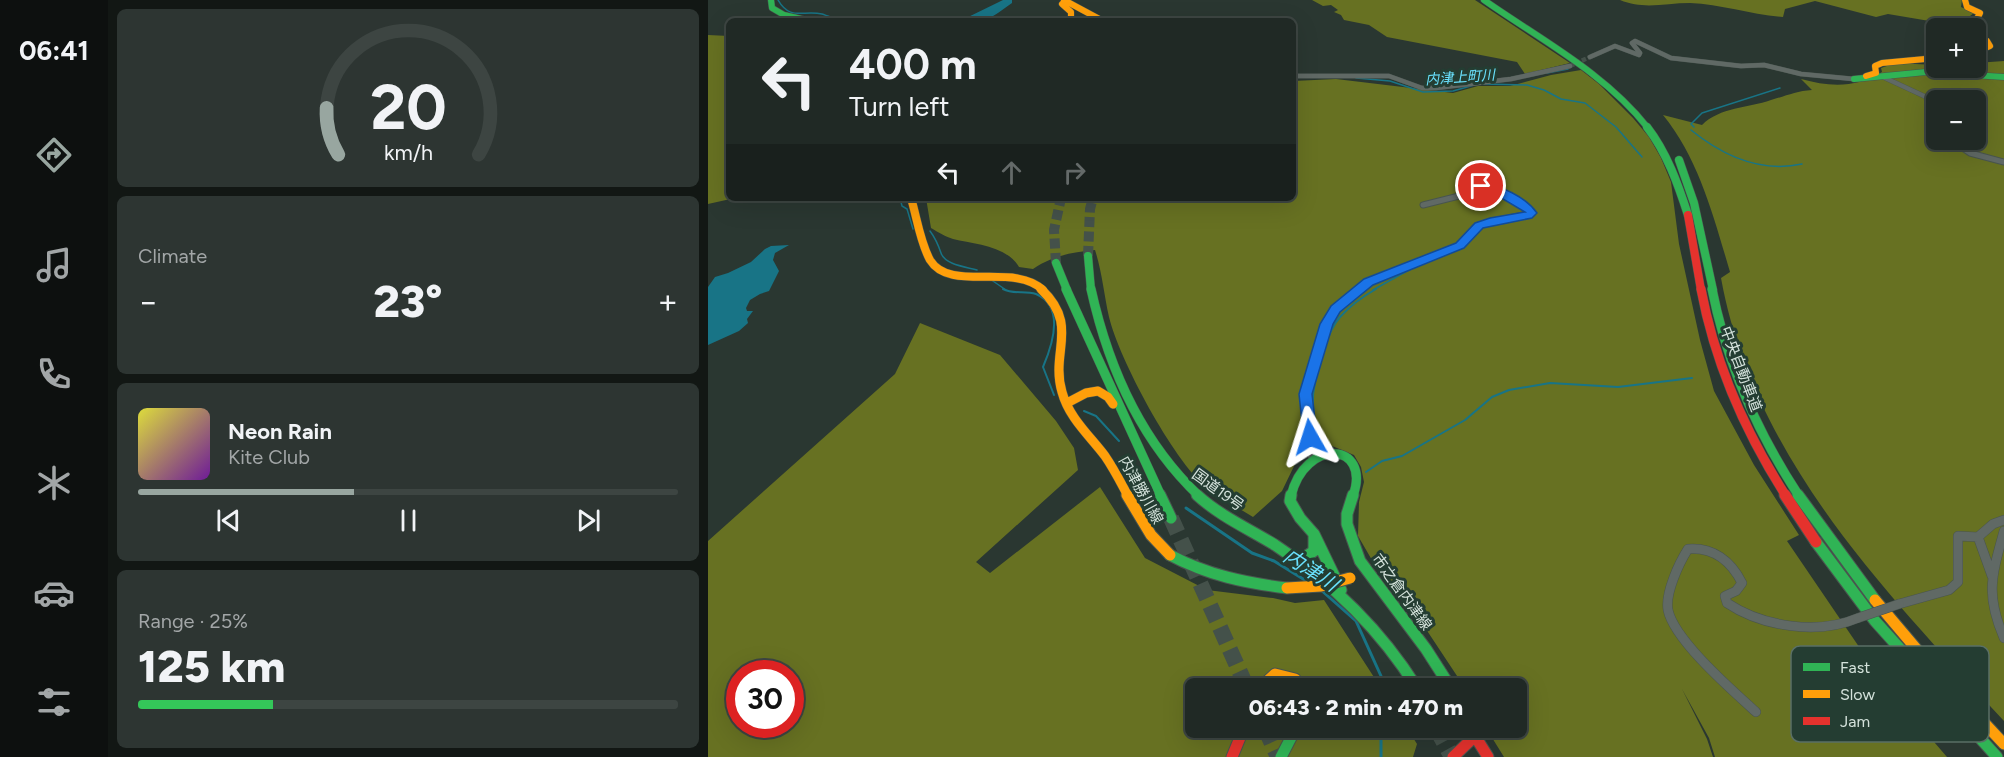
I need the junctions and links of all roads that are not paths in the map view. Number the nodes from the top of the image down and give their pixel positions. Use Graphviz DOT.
graph roads {
  1 [pos="771,0"];
  2 [pos="1052,0"];
  3 [pos="1484,0"];
  4 [pos="1492,0"];
  5 [pos="1965,0"];
  6 [pos="1063,2"];
  7 [pos="798,18"];
  8 [pos="1071,18"];
  9 [pos="1086,18"];
  10 [pos="1097,18"];
  11 [pos="1977,18"];
  12 [pos="1590,57"];
  13 [pos="1926,59"];
  14 [pos="1570,66"];
  15 [pos="1296,76"];
  16 [pos="1883,77"];
  17 [pos="2004,77"];
  18 [pos="1854,79"];
  19 [pos="1926,99"];
  20 [pos="1962,150"];
  21 [pos="2004,162"];
  22 [pos="912,201"];
  23 [pos="1423,205"];
  24 [pos="1088,256"];
  25 [pos="1056,263"];
  26 [pos="1096,353"];
  27 [pos="1096,391"];
  28 [pos="1067,403"];
  29 [pos="1129,425"];
  30 [pos="1312,457"];
  31 [pos="1171,518"];
  32 [pos="2004,520"];
  33 [pos="2004,531"];
  34 [pos="1314,534"];
  35 [pos="1978,537"];
  36 [pos="1299,561"];
  37 [pos="1365,570"];
  38 [pos="1992,576"];
  39 [pos="1344,595"];
  40 [pos="2004,638"];
  41 [pos="1897,646"];
  42 [pos="1914,646"];
  43 [pos="1270,678"];
  44 [pos="1294,678"];
  45 [pos="1411,678"];
  46 [pos="1444,678"];
  47 [pos="1756,712"];
  48 [pos="1989,728"];
  49 [pos="1240,738"];
  50 [pos="1291,738"];
  51 [pos="1468,738"];
  52 [pos="1477,738"];
  53 [pos="1983,742"];
  54 [pos="2004,744"];
  55 [pos="1232,757"];
  56 [pos="1281,757"];
  57 [pos="1453,757"];
  58 [pos="1488,757"];
  59 [pos="1997,757"];
  1 -- 7 [label="main road"];
  2 -- 6 [label="main road"];
  3 -- 41 [label="main road, 中央自動車道"];
  4 -- 42 [label="main road, 中央自動車道"];
  5 -- 11 [label="main road"];
  6 -- 8 [label="main road"];
  6 -- 9 [label="main road"];
  6 -- 10 [label="main road"];
  12 -- 18 [label="street"];
  13 -- 18 [label="main road"];
  14 -- 15 [label="street"];
  16 -- 17 [label="main road"];
  16 -- 18 [label="main road"];
  16 -- 19 [label="street"];
  20 -- 21 [label="street"];
  22 -- 28 [label="main road, 内津勝川線"];
  23 -- 30 [label="street"];
  24 -- 36 [label="main road, 国道19号"];
  25 -- 26 [label="main road"];
  26 -- 27 [label="main road"];
  26 -- 29 [label="main road"];
  27 -- 28 [label="main road"];
  27 -- 29 [label="main road"];
  28 -- 37 [label="main road, 内津勝川線, bridge"];
  29 -- 31 [label="main road"];
  30 -- 34 [label="main road"];
  30 -- 37 [label="main road, 市之倉内津線"];
  32 -- 35 [label="street"];
  33 -- 38 [label="street"];
  34 -- 36 [label="main road"];
  34 -- 39 [label="main road"];
  35 -- 38 [label="street"];
  35 -- 47 [label="street, bridge"];
  36 -- 39 [label="main road, 国道19号"];
  37 -- 46 [label="main road, 市之倉内津線"];
  38 -- 40 [label="street"];
  39 -- 45 [label="main road, 国道19号"];
  43 -- 44 [label="main road"];
  48 -- 54 [label="main road, 中央自動車道"];
  49 -- 55 [label="main road"];
  50 -- 56 [label="main road"];
  51 -- 57 [label="main road"];
  52 -- 58 [label="main road"];
  53 -- 59 [label="main road, 中央自動車道"];
}
